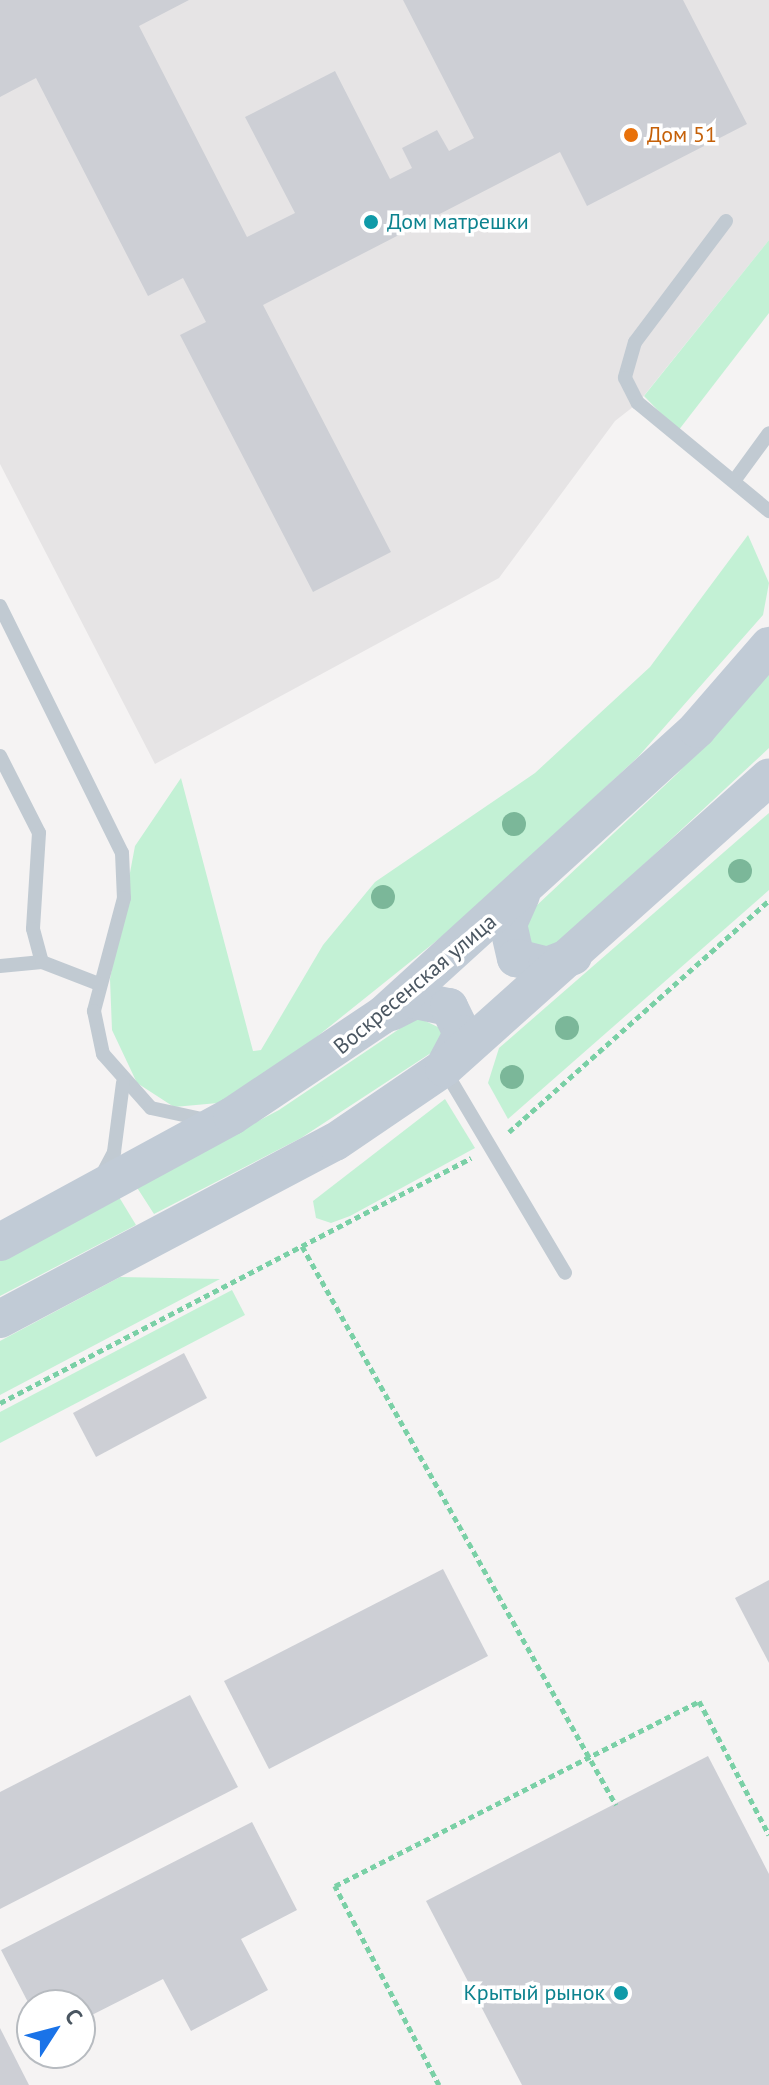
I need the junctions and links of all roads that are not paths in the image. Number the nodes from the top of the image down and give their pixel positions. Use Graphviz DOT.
graph roads {
  1 [pos="726,221"];
  2 [pos="769,433"];
  3 [pos="734,481"];
  4 [pos="769,511"];
  5 [pos="0,606"];
  6 [pos="769,646"];
  7 [pos="0,756"];
  8 [pos="769,777"];
  9 [pos="521,895"];
  10 [pos="576,954"];
  11 [pos="42,962"];
  12 [pos="0,966"];
  13 [pos="99,984"];
  14 [pos="383,1015"];
  15 [pos="444,1068"];
  16 [pos="123,1083"];
  17 [pos="232,1116"];
  18 [pos="94,1192"];
  19 [pos="0,1242"];
  20 [pos="565,1273"];
  21 [pos="0,1319"];
  1 -- 3 [label="lane"];
  2 -- 3 [label="lane"];
  3 -- 4 [label="lane"];
  5 -- 13 [label="lane"];
  6 -- 9 [label="main road, Воскресенская улица"];
  7 -- 11 [label="lane"];
  8 -- 10 [label="main road"];
  9 -- 10 [label="main road"];
  9 -- 14 [label="main road, Воскресенская улица"];
  10 -- 15 [label="main road"];
  11 -- 12 [label="lane"];
  11 -- 13 [label="lane"];
  13 -- 16 [label="lane"];
  14 -- 15 [label="main road"];
  14 -- 17 [label="main road, Воскресенская улица"];
  15 -- 20 [label="lane"];
  15 -- 21 [label="main road"];
  16 -- 17 [label="lane"];
  16 -- 18 [label="lane"];
  17 -- 18 [label="main road, Воскресенская улица"];
  18 -- 19 [label="main road, Воскресенская улица"];
}
